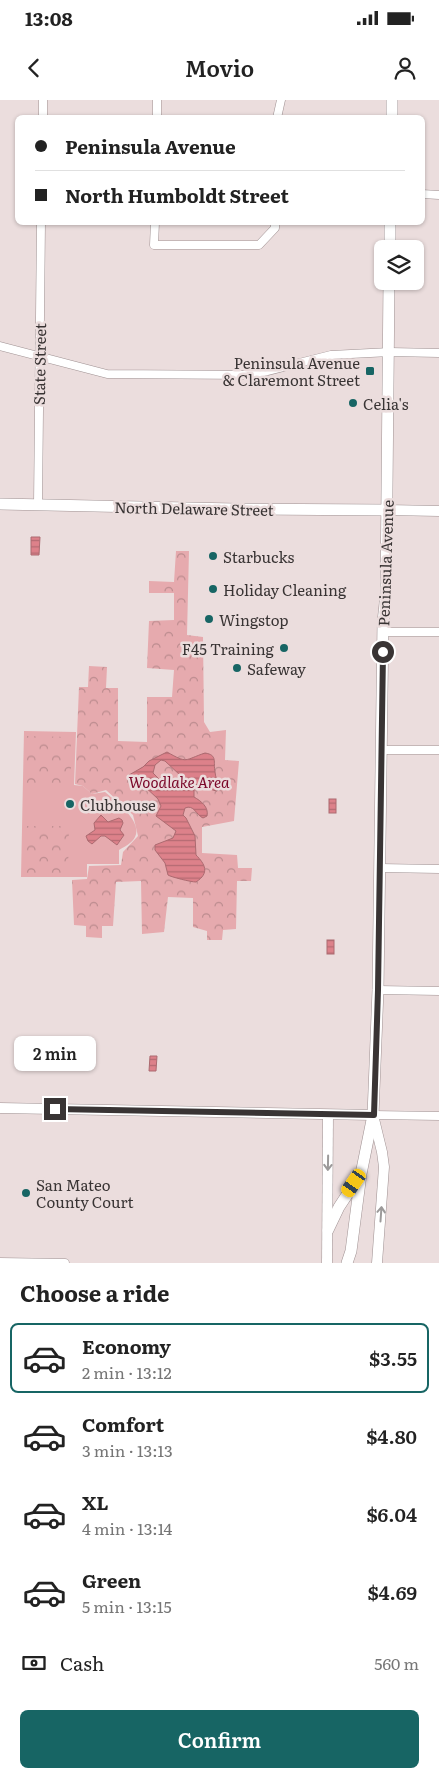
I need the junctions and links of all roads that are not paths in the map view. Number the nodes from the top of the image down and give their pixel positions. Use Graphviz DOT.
graph roads {
  1 [pos="43,100"];
  2 [pos="157,100"];
  3 [pos="281,100"];
  4 [pos="392,100"];
  5 [pos="43,115"];
  6 [pos="157,115"];
  7 [pos="278,115"];
  8 [pos="392,115"];
  9 [pos="425,194"];
  10 [pos="439,195"];
  11 [pos="42,225"];
  12 [pos="155,225"];
  13 [pos="276,225"];
  14 [pos="390,225"];
  15 [pos="390,240"];
  16 [pos="390,290"];
  17 [pos="0,346"];
  18 [pos="390,352"];
  19 [pos="439,353"];
  20 [pos="40,355"];
  21 [pos="0,504"];
  22 [pos="38,505"];
  23 [pos="388,510"];
  24 [pos="439,511"];
  25 [pos="383,632"];
  26 [pos="439,632"];
  27 [pos="382,750"];
  28 [pos="439,750"];
  29 [pos="380,868"];
  30 [pos="439,869"];
  31 [pos="378,990"];
  32 [pos="439,991"];
  33 [pos="0,1108"];
  34 [pos="328,1115"];
  35 [pos="374,1115"];
  36 [pos="439,1116"];
  37 [pos="361,1174"];
  38 [pos="328,1230"];
  39 [pos="351,1251"];
  40 [pos="0,1262"];
  41 [pos="23,1263"];
  42 [pos="65,1263"];
  43 [pos="327,1263"];
  44 [pos="347,1263"];
  45 [pos="356,1263"];
  46 [pos="377,1263"];
  1 -- 5 [label="street"];
  2 -- 6 [label="street"];
  3 -- 7 [label="street"];
  4 -- 8 [label="main road"];
  9 -- 10 [label="street"];
  11 -- 20 [label="street, State Street"];
  12 -- 13 [label="street"];
  14 -- 15 [label="main road"];
  16 -- 18 [label="main road, Peninsula Avenue"];
  17 -- 20 [label="street"];
  18 -- 19 [label="street"];
  18 -- 20 [label="street"];
  18 -- 23 [label="main road, Peninsula Avenue"];
  20 -- 22 [label="street, State Street"];
  21 -- 22 [label="main road, North Delaware Street"];
  22 -- 23 [label="main road, North Delaware Street"];
  23 -- 24 [label="street"];
  23 -- 25 [label="main road, Peninsula Avenue"];
  25 -- 26 [label="street"];
  25 -- 27 [label="main road, Peninsula Avenue"];
  27 -- 28 [label="street"];
  27 -- 29 [label="main road, Peninsula Avenue"];
  29 -- 30 [label="street"];
  29 -- 31 [label="main road, Peninsula Avenue"];
  31 -- 32 [label="street"];
  31 -- 35 [label="main road, Peninsula Avenue"];
  33 -- 34 [label="street"];
  34 -- 35 [label="street"];
  34 -- 38 [label="street, one-way"];
  35 -- 36 [label="street"];
  35 -- 37 [label="main road, Peninsula Avenue"];
  46 -- 35 [label="street, Peninsula Avenue, one-way"];
  37 -- 38 [label="main road"];
  37 -- 39 [label="main road, Peninsula Avenue"];
  38 -- 43 [label="street"];
  39 -- 44 [label="main road, Peninsula Avenue"];
  39 -- 45 [label="main road"];
  40 -- 41 [label="street"];
  41 -- 42 [label="street"];
}
